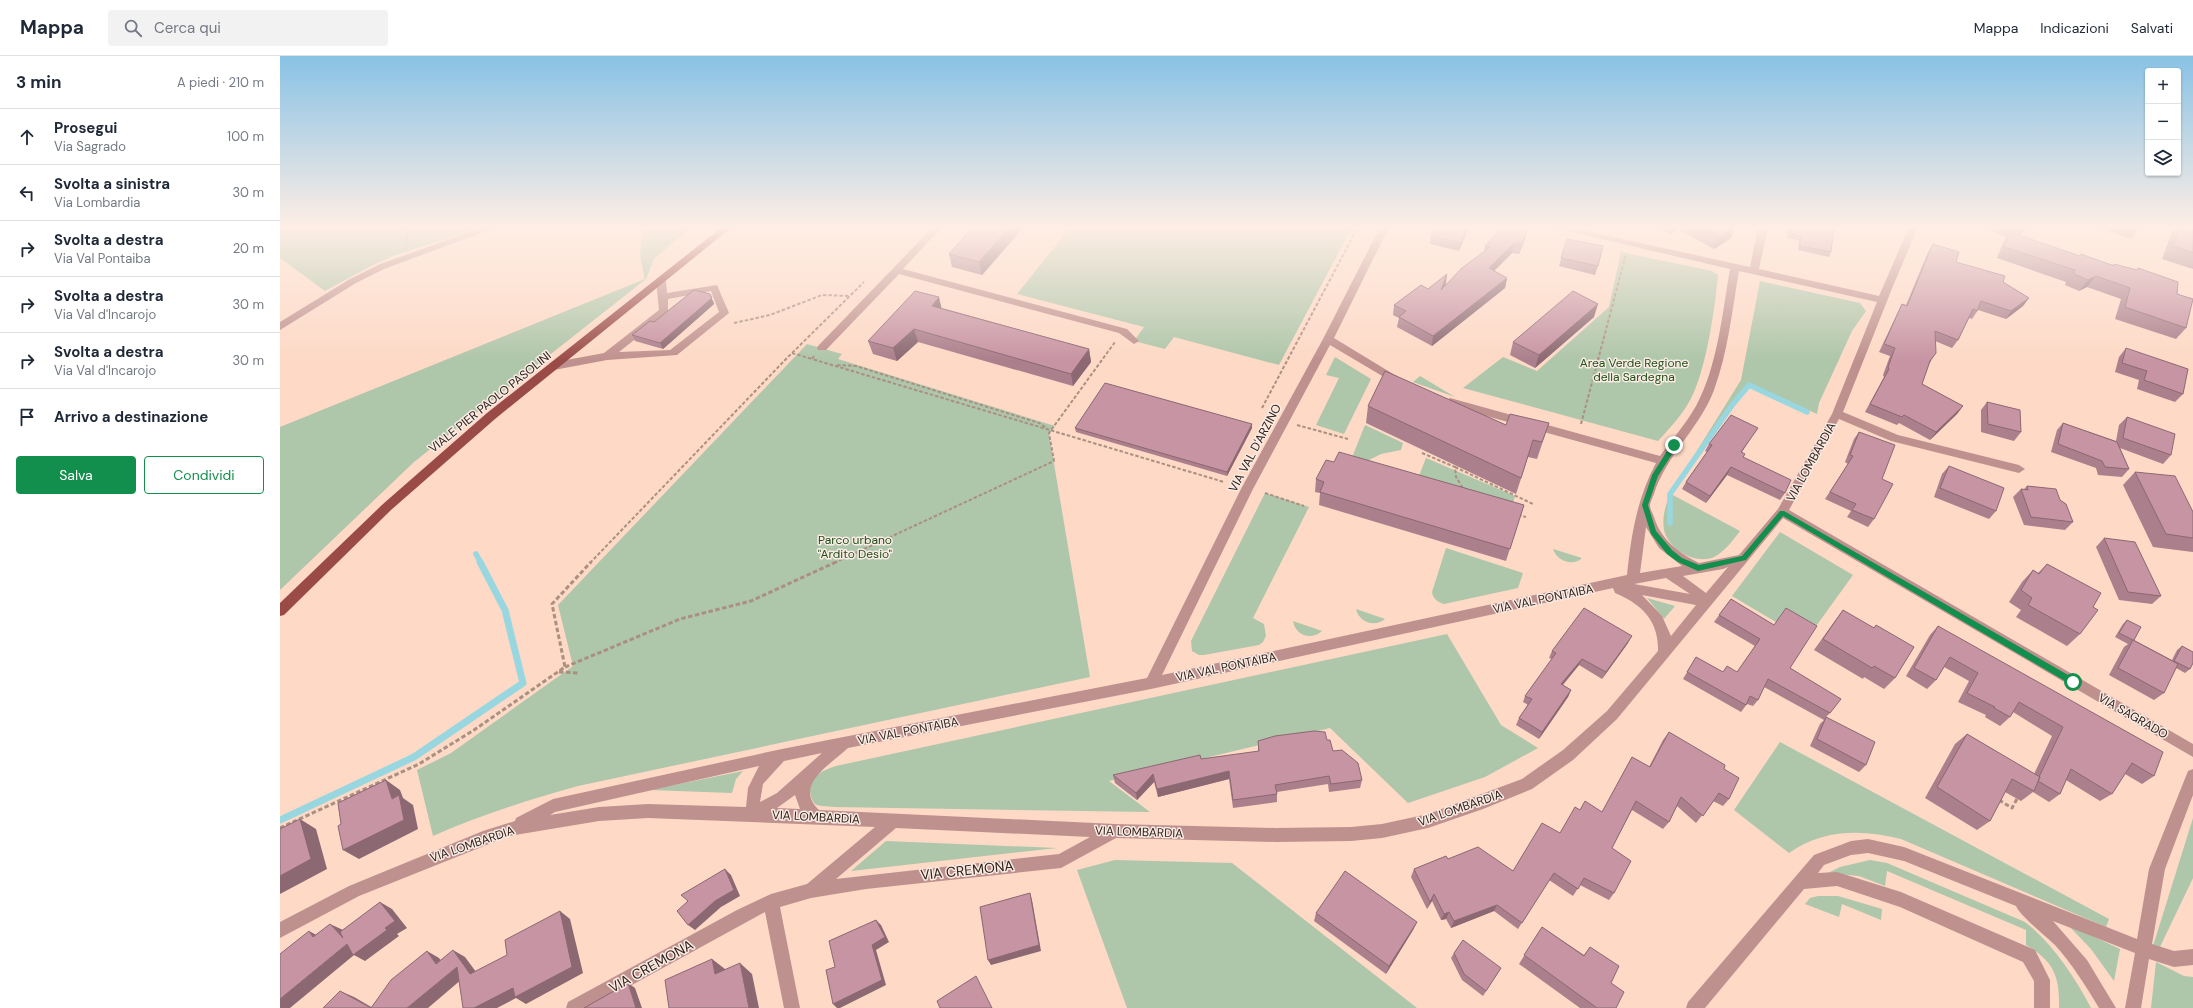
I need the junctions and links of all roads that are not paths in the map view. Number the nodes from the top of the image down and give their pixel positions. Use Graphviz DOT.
graph roads {
  1 [pos="373,271"];
  2 [pos="673,271"];
  3 [pos="896,271"];
  4 [pos="902,271"];
  5 [pos="1362,271"];
  6 [pos="1734,271"];
  7 [pos="1756,271"];
  8 [pos="1895,271"];
  9 [pos="661,281"];
  10 [pos="662,297"];
  11 [pos="1883,300"];
  12 [pos="280,327"];
  13 [pos="1328,339"];
  14 [pos="1134,341"];
  15 [pos="822,348"];
  16 [pos="606,356"];
  17 [pos="554,366"];
  18 [pos="1411,386"];
  19 [pos="1440,398"];
  20 [pos="1837,414"];
  21 [pos="1663,461"];
  22 [pos="2019,469"];
  23 [pos="1645,505"];
  24 [pos="1782,512"];
  25 [pos="1660,542"];
  26 [pos="1744,558"];
  27 [pos="1698,568"];
  28 [pos="1666,573"];
  29 [pos="1632,583"];
  30 [pos="1607,585"];
  31 [pos="1707,602"];
  32 [pos="280,611"];
  33 [pos="1664,654"];
  34 [pos="1151,683"];
  35 [pos="844,743"];
  36 [pos="2193,751"];
  37 [pos="782,755"];
  38 [pos="812,769"];
  39 [pos="2193,776"];
  40 [pos="753,814"];
  41 [pos="816,817"];
  42 [pos="892,822"];
  43 [pos="509,830"];
  44 [pos="1115,831"];
  45 [pos="1799,882"];
  46 [pos="811,890"];
  47 [pos="2012,896"];
  48 [pos="770,902"];
  49 [pos="280,930"];
  50 [pos="2142,948"];
  51 [pos="2193,957"];
  52 [pos="574,1008"];
  53 [pos="792,1008"];
  54 [pos="1694,1008"];
  55 [pos="2042,1008"];
  56 [pos="2108,1008"];
  57 [pos="2133,1008"];
  1 -- 12 [label="street"];
  2 -- 9 [label="main road, VIALE PIER PAOLO PASOLINI"];
  3 -- 15 [label="street"];
  4 -- 14 [label="street"];
  5 -- 13 [label="street, VIA VAL D'ARZINO"];
  6 -- 21 [label="street"];
  7 -- 11 [label="street"];
  8 -- 11 [label="street, VIA LOMBARDIA"];
  9 -- 10 [label="street"];
  9 -- 17 [label="main road, VIALE PIER PAOLO PASOLINI"];
  10 -- 16 [label="street"];
  10 -- 16 [label="street"];
  11 -- 20 [label="street, VIA LOMBARDIA"];
  13 -- 18 [label="street"];
  13 -- 34 [label="street, VIA VAL D'ARZINO"];
  16 -- 17 [label="street"];
  17 -- 32 [label="main road, VIALE PIER PAOLO PASOLINI"];
  19 -- 21 [label="street"];
  20 -- 22 [label="street, VIA LOMBARDIA"];
  20 -- 24 [label="street, VIA LOMBARDIA"];
  21 -- 23 [label="street"];
  23 -- 25 [label="street"];
  23 -- 29 [label="street"];
  24 -- 26 [label="street, VIA LOMBARDIA"];
  24 -- 36 [label="street, VIA SAGRADO"];
  25 -- 27 [label="street"];
  25 -- 28 [label="street"];
  26 -- 27 [label="street, VIA VAL PONTAIBA"];
  26 -- 31 [label="street, VIA LOMBARDIA"];
  27 -- 28 [label="street, VIA VAL PONTAIBA"];
  28 -- 29 [label="street, VIA VAL PONTAIBA"];
  28 -- 31 [label="street"];
  29 -- 30 [label="street, VIA VAL PONTAIBA"];
  29 -- 31 [label="street, VIA VAL PONTAIBA"];
  30 -- 33 [label="street, VIA VAL PONTAIBA"];
  30 -- 34 [label="street, VIA VAL PONTAIBA"];
  31 -- 33 [label="street, VIA LOMBARDIA"];
  33 -- 44 [label="street, VIA LOMBARDIA"];
  34 -- 35 [label="street, VIA VAL PONTAIBA"];
  35 -- 37 [label="street, VIA VAL PONTAIBA"];
  35 -- 38 [label="street, VIA VAL PONTAIBA"];
  37 -- 40 [label="street"];
  37 -- 43 [label="street, VIA VAL PONTAIBA"];
  38 -- 40 [label="street, VIA VAL PONTAIBA"];
  38 -- 41 [label="street, VIA VAL PONTAIBA"];
  39 -- 50 [label="street"];
  40 -- 41 [label="street, VIA LOMBARDIA"];
  40 -- 43 [label="street, VIA LOMBARDIA"];
  41 -- 42 [label="street, VIA LOMBARDIA"];
  42 -- 44 [label="street, VIA LOMBARDIA"];
  42 -- 46 [label="street, VIA CREMONA"];
  43 -- 49 [label="street, VIA LOMBARDIA"];
  44 -- 46 [label="street, VIA CREMONA"];
  45 -- 47 [label="street"];
  45 -- 54 [label="street"];
  45 -- 55 [label="street"];
  46 -- 48 [label="street, VIA CREMONA"];
  47 -- 50 [label="street"];
  47 -- 56 [label="street"];
  48 -- 52 [label="street, VIA CREMONA"];
  48 -- 53 [label="street"];
  50 -- 51 [label="street"];
  50 -- 57 [label="street"];
}
